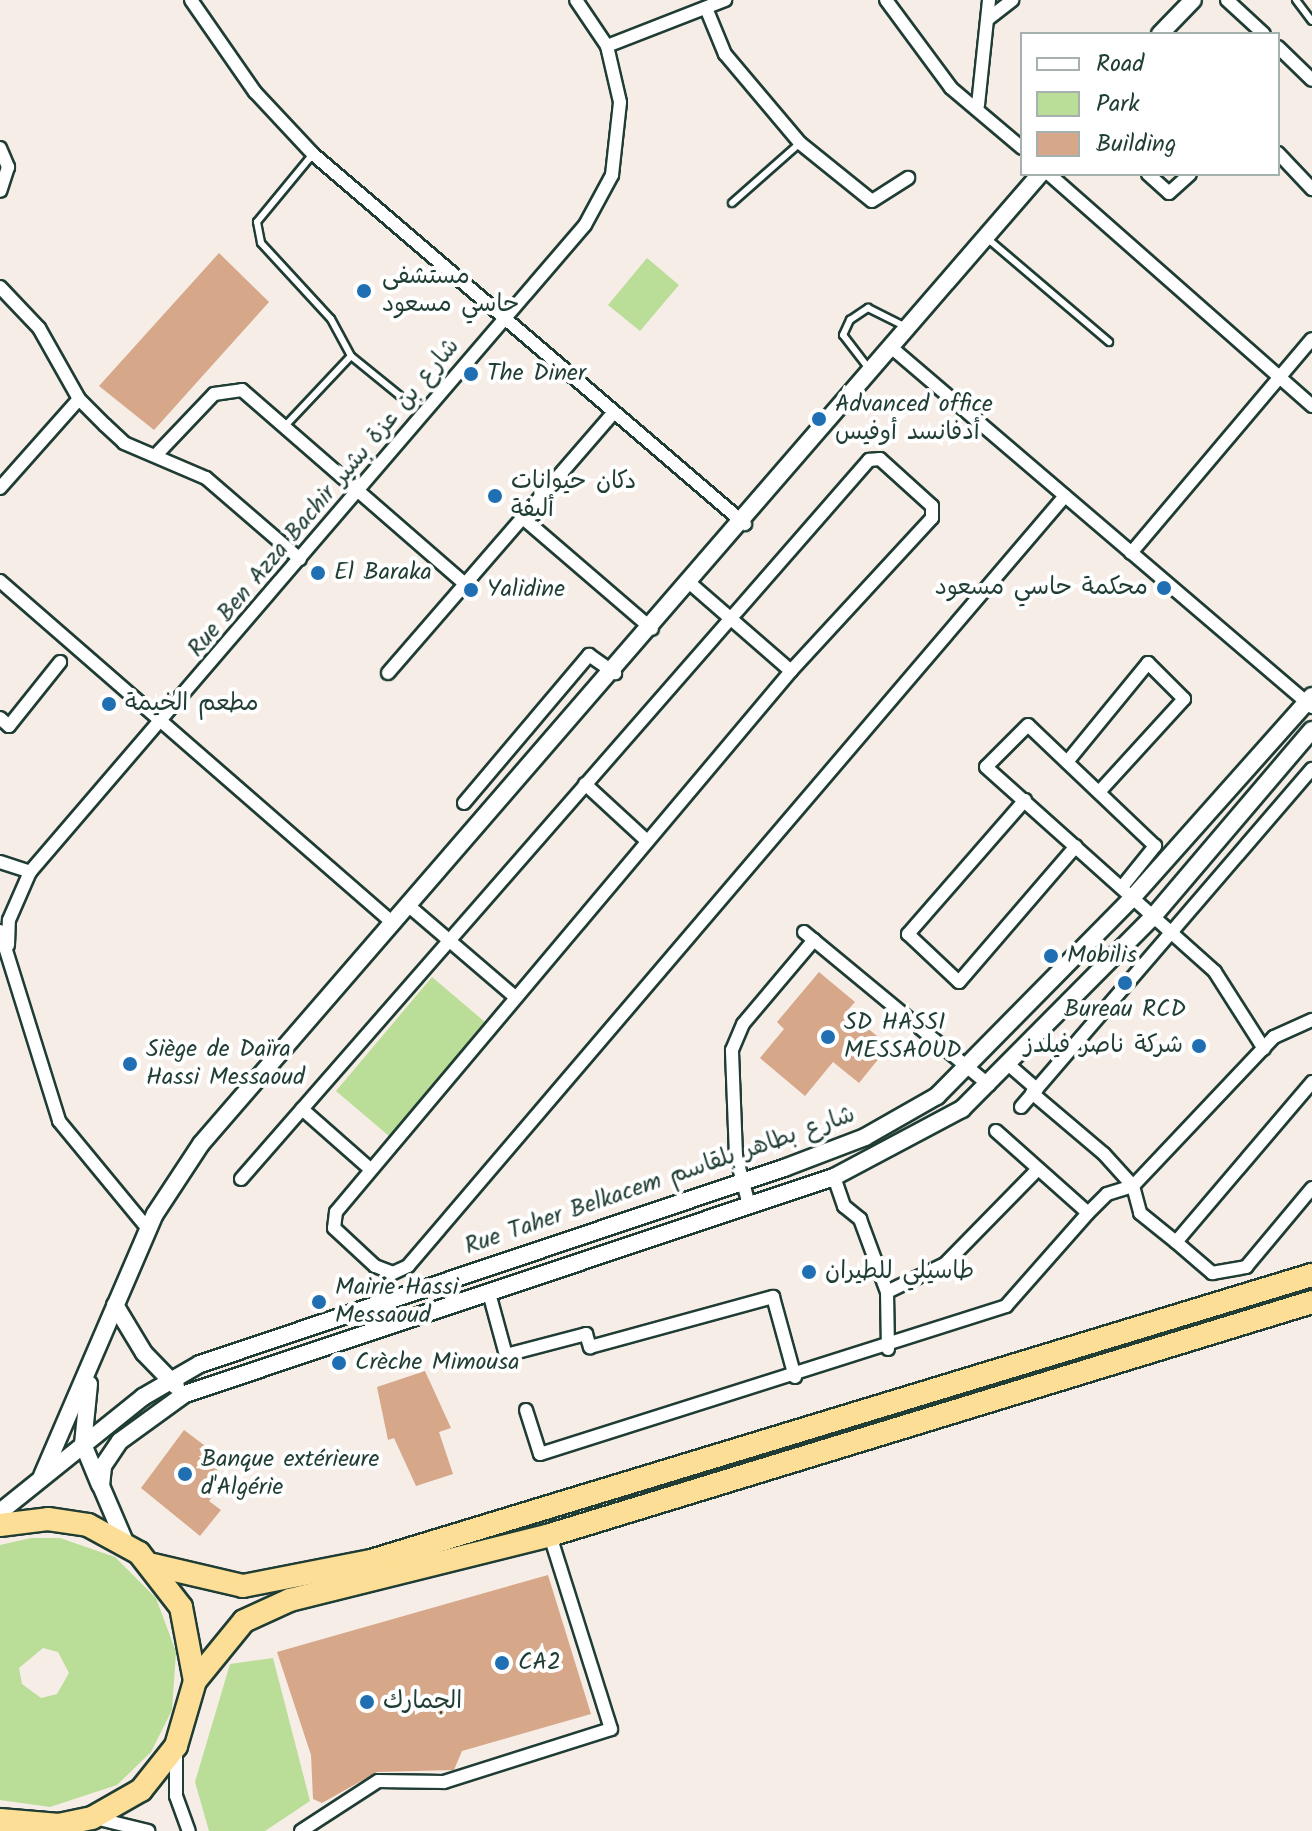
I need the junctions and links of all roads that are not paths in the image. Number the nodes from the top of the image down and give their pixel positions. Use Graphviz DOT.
graph roads {
  1 [pos="191,0"];
  2 [pos="576,0"];
  3 [pos="725,0"];
  4 [pos="886,0"];
  5 [pos="989,0"];
  6 [pos="1012,0"];
  7 [pos="1193,0"];
  8 [pos="1227,0"];
  9 [pos="1249,0"];
  10 [pos="1296,0"];
  11 [pos="706,8"];
  12 [pos="1240,10"];
  13 [pos="988,19"];
  14 [pos="1312,21"];
  15 [pos="1162,32"];
  16 [pos="1262,32"];
  17 [pos="607,46"];
  18 [pos="1280,49"];
  19 [pos="1312,80"];
  20 [pos="978,105"];
  21 [pos="800,143"];
  22 [pos="1020,146"];
  23 [pos="0,148"];
  24 [pos="313,154"];
  25 [pos="1280,155"];
  26 [pos="1038,176"];
  27 [pos="1051,176"];
  28 [pos="1150,176"];
  29 [pos="1188,176"];
  30 [pos="908,178"];
  31 [pos="1312,189"];
  32 [pos="0,191"];
  33 [pos="732,203"];
  34 [pos="988,239"];
  35 [pos="0,287"];
  36 [pos="504,318"];
  37 [pos="907,328"];
  38 [pos="1312,339"];
  39 [pos="1109,342"];
  40 [pos="892,348"];
  41 [pos="351,356"];
  42 [pos="873,373"];
  43 [pos="1277,378"];
  44 [pos="399,395"];
  45 [pos="79,399"];
  46 [pos="1312,406"];
  47 [pos="613,413"];
  48 [pos="285,426"];
  49 [pos="156,455"];
  50 [pos="0,488"];
  51 [pos="357,488"];
  52 [pos="1065,496"];
  53 [pos="523,518"];
  54 [pos="745,524"];
  55 [pos="1131,553"];
  56 [pos="300,559"];
  57 [pos="0,581"];
  58 [pos="465,584"];
  59 [pos="692,585"];
  60 [pos="728,620"];
  61 [pos="652,629"];
  62 [pos="60,662"];
  63 [pos="791,671"];
  64 [pos="388,673"];
  65 [pos="615,673"];
  66 [pos="1310,702"];
  67 [pos="0,718"];
  68 [pos="161,727"];
  69 [pos="1312,730"];
  70 [pos="506,754"];
  71 [pos="1067,762"];
  72 [pos="1312,769"];
  73 [pos="530,771"];
  74 [pos="585,784"];
  75 [pos="1099,792"];
  76 [pos="1025,800"];
  77 [pos="464,803"];
  78 [pos="646,840"];
  79 [pos="1076,846"];
  80 [pos="0,862"];
  81 [pos="30,872"];
  82 [pos="1128,892"];
  83 [pos="409,906"];
  84 [pos="1151,919"];
  85 [pos="394,924"];
  86 [pos="0,931"];
  87 [pos="1169,932"];
  88 [pos="448,941"];
  89 [pos="8,948"];
  90 [pos="514,996"];
  91 [pos="1312,1020"];
  92 [pos="1264,1049"];
  93 [pos="1009,1065"];
  94 [pos="969,1067"];
  95 [pos="1312,1082"];
  96 [pos="989,1085"];
  97 [pos="1034,1091"];
  98 [pos="1021,1107"];
  99 [pos="302,1109"];
  100 [pos="996,1131"];
  101 [pos="369,1168"];
  102 [pos="1038,1169"];
  103 [pos="834,1177"];
  104 [pos="241,1179"];
  105 [pos="742,1183"];
  106 [pos="1133,1186"];
  107 [pos="1312,1188"];
  108 [pos="749,1205"];
  109 [pos="1088,1213"];
  110 [pos="149,1230"];
  111 [pos="1176,1242"];
  112 [pos="1312,1275"];
  113 [pos="887,1292"];
  114 [pos="489,1293"];
  115 [pos="1312,1302"];
  116 [pos="115,1305"];
  117 [pos="888,1349"];
  118 [pos="93,1359"];
  119 [pos="795,1377"];
  120 [pos="169,1380"];
  121 [pos="185,1394"];
  122 [pos="526,1410"];
  123 [pos="83,1444"];
  124 [pos="42,1476"];
  125 [pos="101,1486"];
  126 [pos="0,1512"];
  127 [pos="0,1525"];
  128 [pos="550,1535"];
  129 [pos="125,1542"];
  130 [pos="153,1565"];
  131 [pos="195,1681"];
  132 [pos="176,1746"];
  133 [pos="92,1818"];
  134 [pos="0,1820"];
  135 [pos="148,1831"];
  136 [pos="189,1831"];
  137 [pos="301,1831"];
  1 -- 24 [label="street"];
  2 -- 17 [label="street, Rue Ben Azza Bachir شارع بن عزة بشير"];
  3 -- 11 [label="street"];
  4 -- 20 [label="street"];
  5 -- 13 [label="street"];
  6 -- 13 [label="street"];
  7 -- 15 [label="main road"];
  8 -- 12 [label="street"];
  9 -- 12 [label="street"];
  10 -- 14 [label="lane"];
  11 -- 17 [label="street"];
  11 -- 21 [label="street"];
  12 -- 16 [label="street"];
  13 -- 20 [label="street"];
  17 -- 36 [label="street, Rue Ben Azza Bachir شارع بن عزة بشير"];
  18 -- 19 [label="street"];
  20 -- 22 [label="street"];
  21 -- 30 [label="street"];
  21 -- 33 [label="lane"];
  23 -- 32 [label="street"];
  24 -- 36 [label="street"];
  24 -- 41 [label="lane"];
  25 -- 31 [label="street"];
  26 -- 34 [label="main road"];
  27 -- 43 [label="street"];
  28 -- 29 [label="street"];
  34 -- 37 [label="main road"];
  34 -- 39 [label="lane"];
  35 -- 45 [label="street"];
  36 -- 47 [label="street"];
  36 -- 51 [label="street, Rue Ben Azza Bachir شارع بن عزة بشير"];
  37 -- 40 [label="main road"];
  37 -- 42 [label="lane"];
  38 -- 43 [label="street"];
  40 -- 42 [label="main road"];
  40 -- 52 [label="street"];
  41 -- 44 [label="lane"];
  41 -- 48 [label="lane"];
  42 -- 54 [label="main road"];
  43 -- 46 [label="street"];
  43 -- 55 [label="street"];
  45 -- 49 [label="street"];
  45 -- 50 [label="street"];
  47 -- 53 [label="street"];
  47 -- 54 [label="street"];
  48 -- 49 [label="street"];
  48 -- 51 [label="street"];
  49 -- 56 [label="street"];
  51 -- 56 [label="street, Rue Ben Azza Bachir شارع بن عزة بشير"];
  51 -- 58 [label="street"];
  52 -- 55 [label="street"];
  52 -- 101 [label="street"];
  53 -- 58 [label="street"];
  53 -- 61 [label="street"];
  54 -- 59 [label="main road"];
  55 -- 66 [label="street"];
  56 -- 68 [label="street, Rue Ben Azza Bachir شارع بن عزة بشير"];
  57 -- 68 [label="street"];
  58 -- 64 [label="street"];
  59 -- 60 [label="street"];
  59 -- 61 [label="main road"];
  60 -- 63 [label="street"];
  60 -- 63 [label="street"];
  60 -- 74 [label="street"];
  61 -- 65 [label="main road"];
  62 -- 67 [label="street"];
  63 -- 78 [label="street"];
  65 -- 70 [label="street"];
  65 -- 73 [label="main road"];
  66 -- 82 [label="main road, Rue Taher Belkacem شارع بطاهر بلقاسم"];
  68 -- 81 [label="street, Rue Ben Azza Bachir شارع بن عزة بشير"];
  68 -- 85 [label="street"];
  69 -- 84 [label="main road, Rue Taher Belkacem شارع بطاهر بلقاسم"];
  70 -- 73 [label="street"];
  70 -- 77 [label="street"];
  71 -- 75 [label="street"];
  71 -- 75 [label="street"];
  71 -- 76 [label="street"];
  72 -- 87 [label="street"];
  73 -- 83 [label="main road"];
  74 -- 78 [label="street"];
  74 -- 88 [label="street"];
  75 -- 82 [label="street"];
  76 -- 79 [label="street"];
  76 -- 79 [label="street"];
  78 -- 90 [label="street"];
  79 -- 82 [label="street"];
  80 -- 81 [label="street"];
  81 -- 89 [label="street, Rue Ben Azza Bachir شارع بن عزة بشير"];
  82 -- 84 [label="street"];
  82 -- 94 [label="main road, Rue Taher Belkacem شارع بطاهر بلقاسم"];
  83 -- 85 [label="main road"];
  83 -- 88 [label="street"];
  84 -- 87 [label="street"];
  84 -- 93 [label="main road, Rue Taher Belkacem شارع بطاهر بلقاسم"];
  85 -- 110 [label="main road"];
  86 -- 89 [label="street"];
  87 -- 92 [label="street"];
  87 -- 97 [label="street"];
  88 -- 90 [label="street"];
  88 -- 99 [label="street"];
  89 -- 110 [label="street"];
  90 -- 101 [label="street"];
  91 -- 92 [label="street"];
  92 -- 106 [label="street"];
  93 -- 96 [label="main road, Rue Taher Belkacem شارع بطاهر بلقاسم"];
  93 -- 97 [label="street"];
  94 -- 96 [label="street"];
  94 -- 105 [label="main road, Rue Taher Belkacem شارع بطاهر بلقاسم"];
  94 -- 105 [label="street"];
  95 -- 111 [label="street"];
  96 -- 103 [label="main road, Rue Taher Belkacem شارع بطاهر بلقاسم"];
  97 -- 98 [label="street"];
  97 -- 106 [label="street"];
  99 -- 101 [label="street"];
  99 -- 104 [label="street"];
  100 -- 102 [label="street"];
  102 -- 109 [label="street"];
  102 -- 113 [label="street"];
  103 -- 108 [label="main road, Rue Taher Belkacem شارع بطاهر بلقاسم"];
  103 -- 113 [label="street"];
  105 -- 108 [label="street"];
  105 -- 120 [label="main road, Rue Taher Belkacem شارع بطاهر بلقاسم"];
  106 -- 109 [label="street"];
  106 -- 111 [label="street"];
  107 -- 111 [label="street"];
  108 -- 114 [label="main road, Rue Taher Belkacem شارع بطاهر بلقاسم"];
  109 -- 117 [label="street"];
  110 -- 116 [label="main road"];
  112 -- 130 [label="highway"];
  113 -- 117 [label="street"];
  114 -- 119 [label="street"];
  114 -- 121 [label="main road, Rue Taher Belkacem شارع بطاهر بلقاسم"];
  115 -- 128 [label="highway"];
  116 -- 118 [label="main road"];
  116 -- 120 [label="main road"];
  117 -- 119 [label="street"];
  118 -- 123 [label="main road"];
  118 -- 124 [label="main road"];
  119 -- 122 [label="street"];
  120 -- 121 [label="main road"];
  120 -- 123 [label="main road, Rue Taher Belkacem شارع بطاهر بلقاسم"];
  121 -- 125 [label="main road, Rue Taher Belkacem شارع بطاهر بلقاسم"];
  123 -- 124 [label="main road, Rue Taher Belkacem شارع بطاهر بلقاسم"];
  123 -- 125 [label="main road"];
  124 -- 126 [label="main road, Rue Taher Belkacem شارع بطاهر بلقاسم"];
  125 -- 129 [label="main road"];
  127 -- 129 [label="highway"];
  128 -- 131 [label="highway"];
  128 -- 137 [label="street"];
  129 -- 130 [label="highway"];
  130 -- 131 [label="highway"];
  131 -- 132 [label="highway"];
  132 -- 133 [label="highway"];
  132 -- 136 [label="street"];
  133 -- 134 [label="highway"];
  133 -- 135 [label="street"];
}
